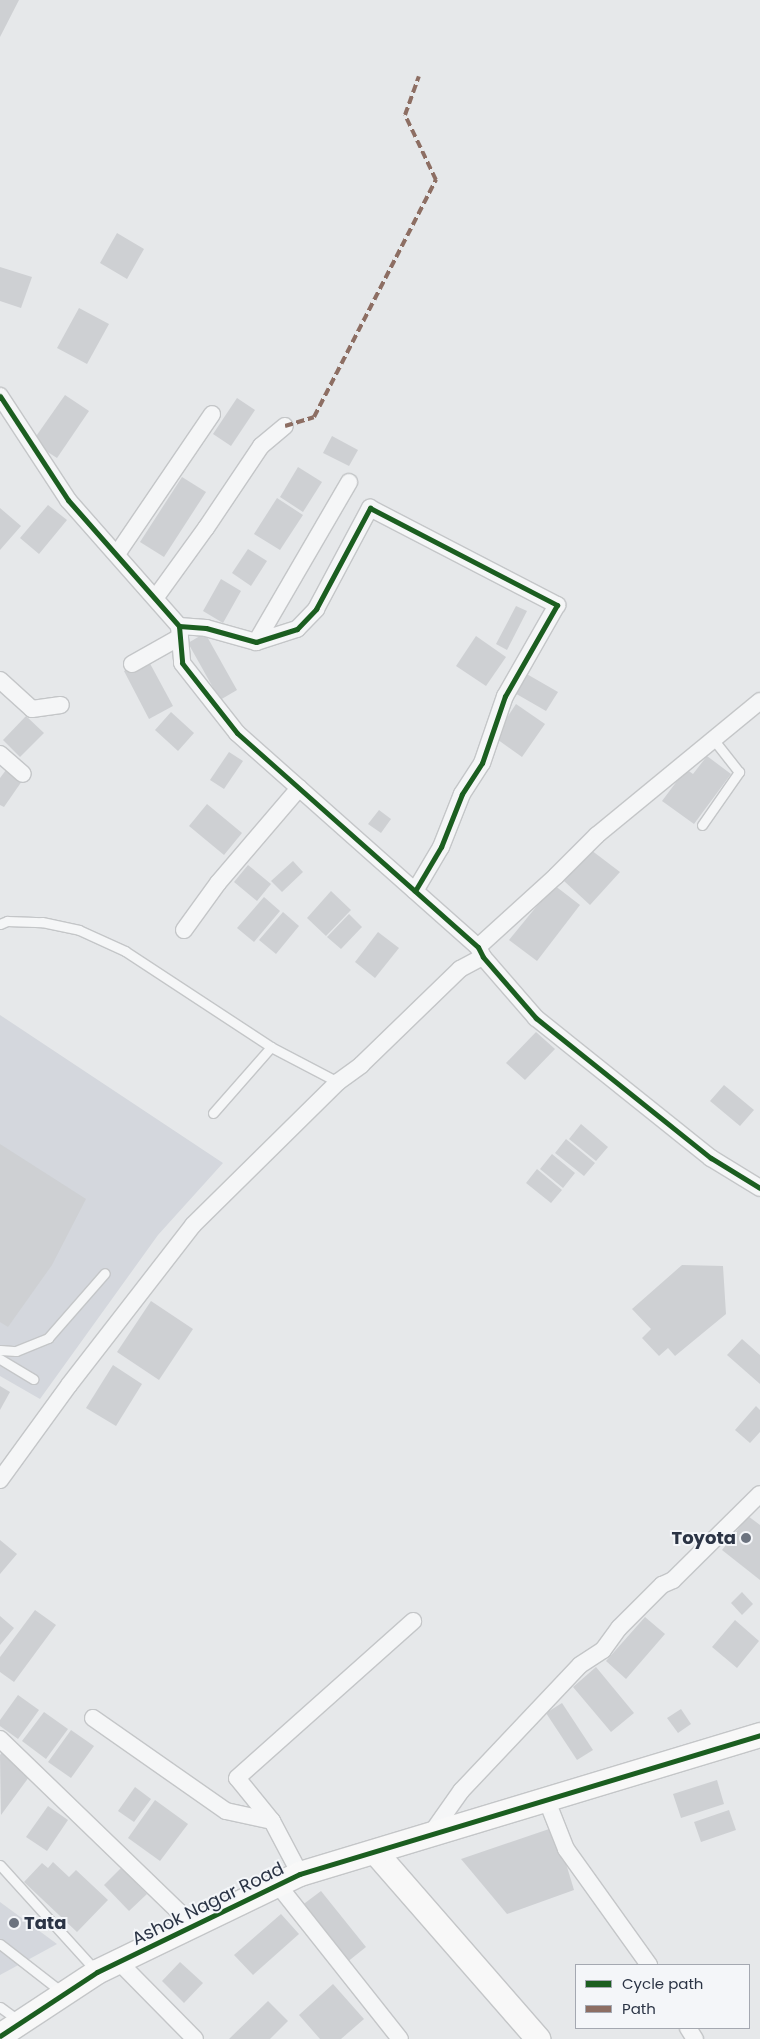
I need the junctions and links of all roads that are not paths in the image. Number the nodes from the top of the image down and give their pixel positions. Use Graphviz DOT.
graph roads {
  1 [pos="0,396"];
  2 [pos="212,414"];
  3 [pos="285,426"];
  4 [pos="349,482"];
  5 [pos="117,554"];
  6 [pos="156,597"];
  7 [pos="180,631"];
  8 [pos="256,642"];
  9 [pos="132,664"];
  10 [pos="0,680"];
  11 [pos="760,701"];
  12 [pos="61,704"];
  13 [pos="713,739"];
  14 [pos="0,754"];
  15 [pos="22,774"];
  16 [pos="299,788"];
  17 [pos="702,825"];
  18 [pos="415,891"];
  19 [pos="0,924"];
  20 [pos="184,930"];
  21 [pos="480,952"];
  22 [pos="271,1047"];
  23 [pos="338,1082"];
  24 [pos="213,1113"];
  25 [pos="760,1188"];
  26 [pos="105,1273"];
  27 [pos="0,1350"];
  28 [pos="0,1359"];
  29 [pos="33,1379"];
  30 [pos="0,1480"];
  31 [pos="760,1494"];
  32 [pos="413,1621"];
  33 [pos="93,1718"];
  34 [pos="760,1735"];
  35 [pos="0,1739"];
  36 [pos="547,1801"];
  37 [pos="272,1821"];
  38 [pos="429,1836"];
  39 [pos="376,1853"];
  40 [pos="0,1864"];
  41 [pos="300,1874"];
  42 [pos="278,1885"];
  43 [pos="195,1927"];
  44 [pos="0,1944"];
  45 [pos="119,1962"];
  46 [pos="648,1964"];
  47 [pos="98,1972"];
  48 [pos="63,1993"];
  49 [pos="0,2007"];
  50 [pos="21,2023"];
  51 [pos="0,2036"];
  52 [pos="196,2039"];
  53 [pos="400,2039"];
  54 [pos="538,2039"];
  1 -- 5 [label="street"];
  2 -- 5 [label="street"];
  3 -- 6 [label="street"];
  4 -- 8 [label="street"];
  5 -- 6 [label="street"];
  6 -- 7 [label="street"];
  7 -- 8 [label="street"];
  7 -- 9 [label="street"];
  7 -- 16 [label="street"];
  8 -- 18 [label="street"];
  10 -- 12 [label="street"];
  11 -- 13 [label="street"];
  13 -- 17 [label="lane"];
  13 -- 21 [label="street"];
  14 -- 15 [label="street"];
  16 -- 18 [label="street"];
  16 -- 20 [label="street"];
  18 -- 21 [label="street"];
  19 -- 22 [label="lane"];
  21 -- 23 [label="street"];
  21 -- 25 [label="street"];
  22 -- 23 [label="lane"];
  22 -- 24 [label="lane"];
  23 -- 30 [label="street"];
  26 -- 27 [label="lane"];
  28 -- 29 [label="lane"];
  31 -- 38 [label="street"];
  32 -- 37 [label="street"];
  33 -- 37 [label="street"];
  34 -- 36 [label="street, Ashok Nagar Road"];
  35 -- 43 [label="street"];
  36 -- 38 [label="street, Ashok Nagar Road"];
  36 -- 46 [label="street"];
  37 -- 41 [label="street"];
  38 -- 39 [label="street, Ashok Nagar Road"];
  39 -- 41 [label="street, Ashok Nagar Road"];
  39 -- 54 [label="street"];
  40 -- 47 [label="lane"];
  41 -- 42 [label="street, Ashok Nagar Road"];
  42 -- 43 [label="street, Ashok Nagar Road"];
  42 -- 53 [label="street"];
  43 -- 45 [label="street, Ashok Nagar Road"];
  44 -- 48 [label="lane"];
  45 -- 47 [label="street, Ashok Nagar Road"];
  45 -- 52 [label="street"];
  47 -- 48 [label="street, Ashok Nagar Road"];
  48 -- 50 [label="street, Ashok Nagar Road"];
  49 -- 50 [label="lane"];
  50 -- 51 [label="street, Ashok Nagar Road"];
}
